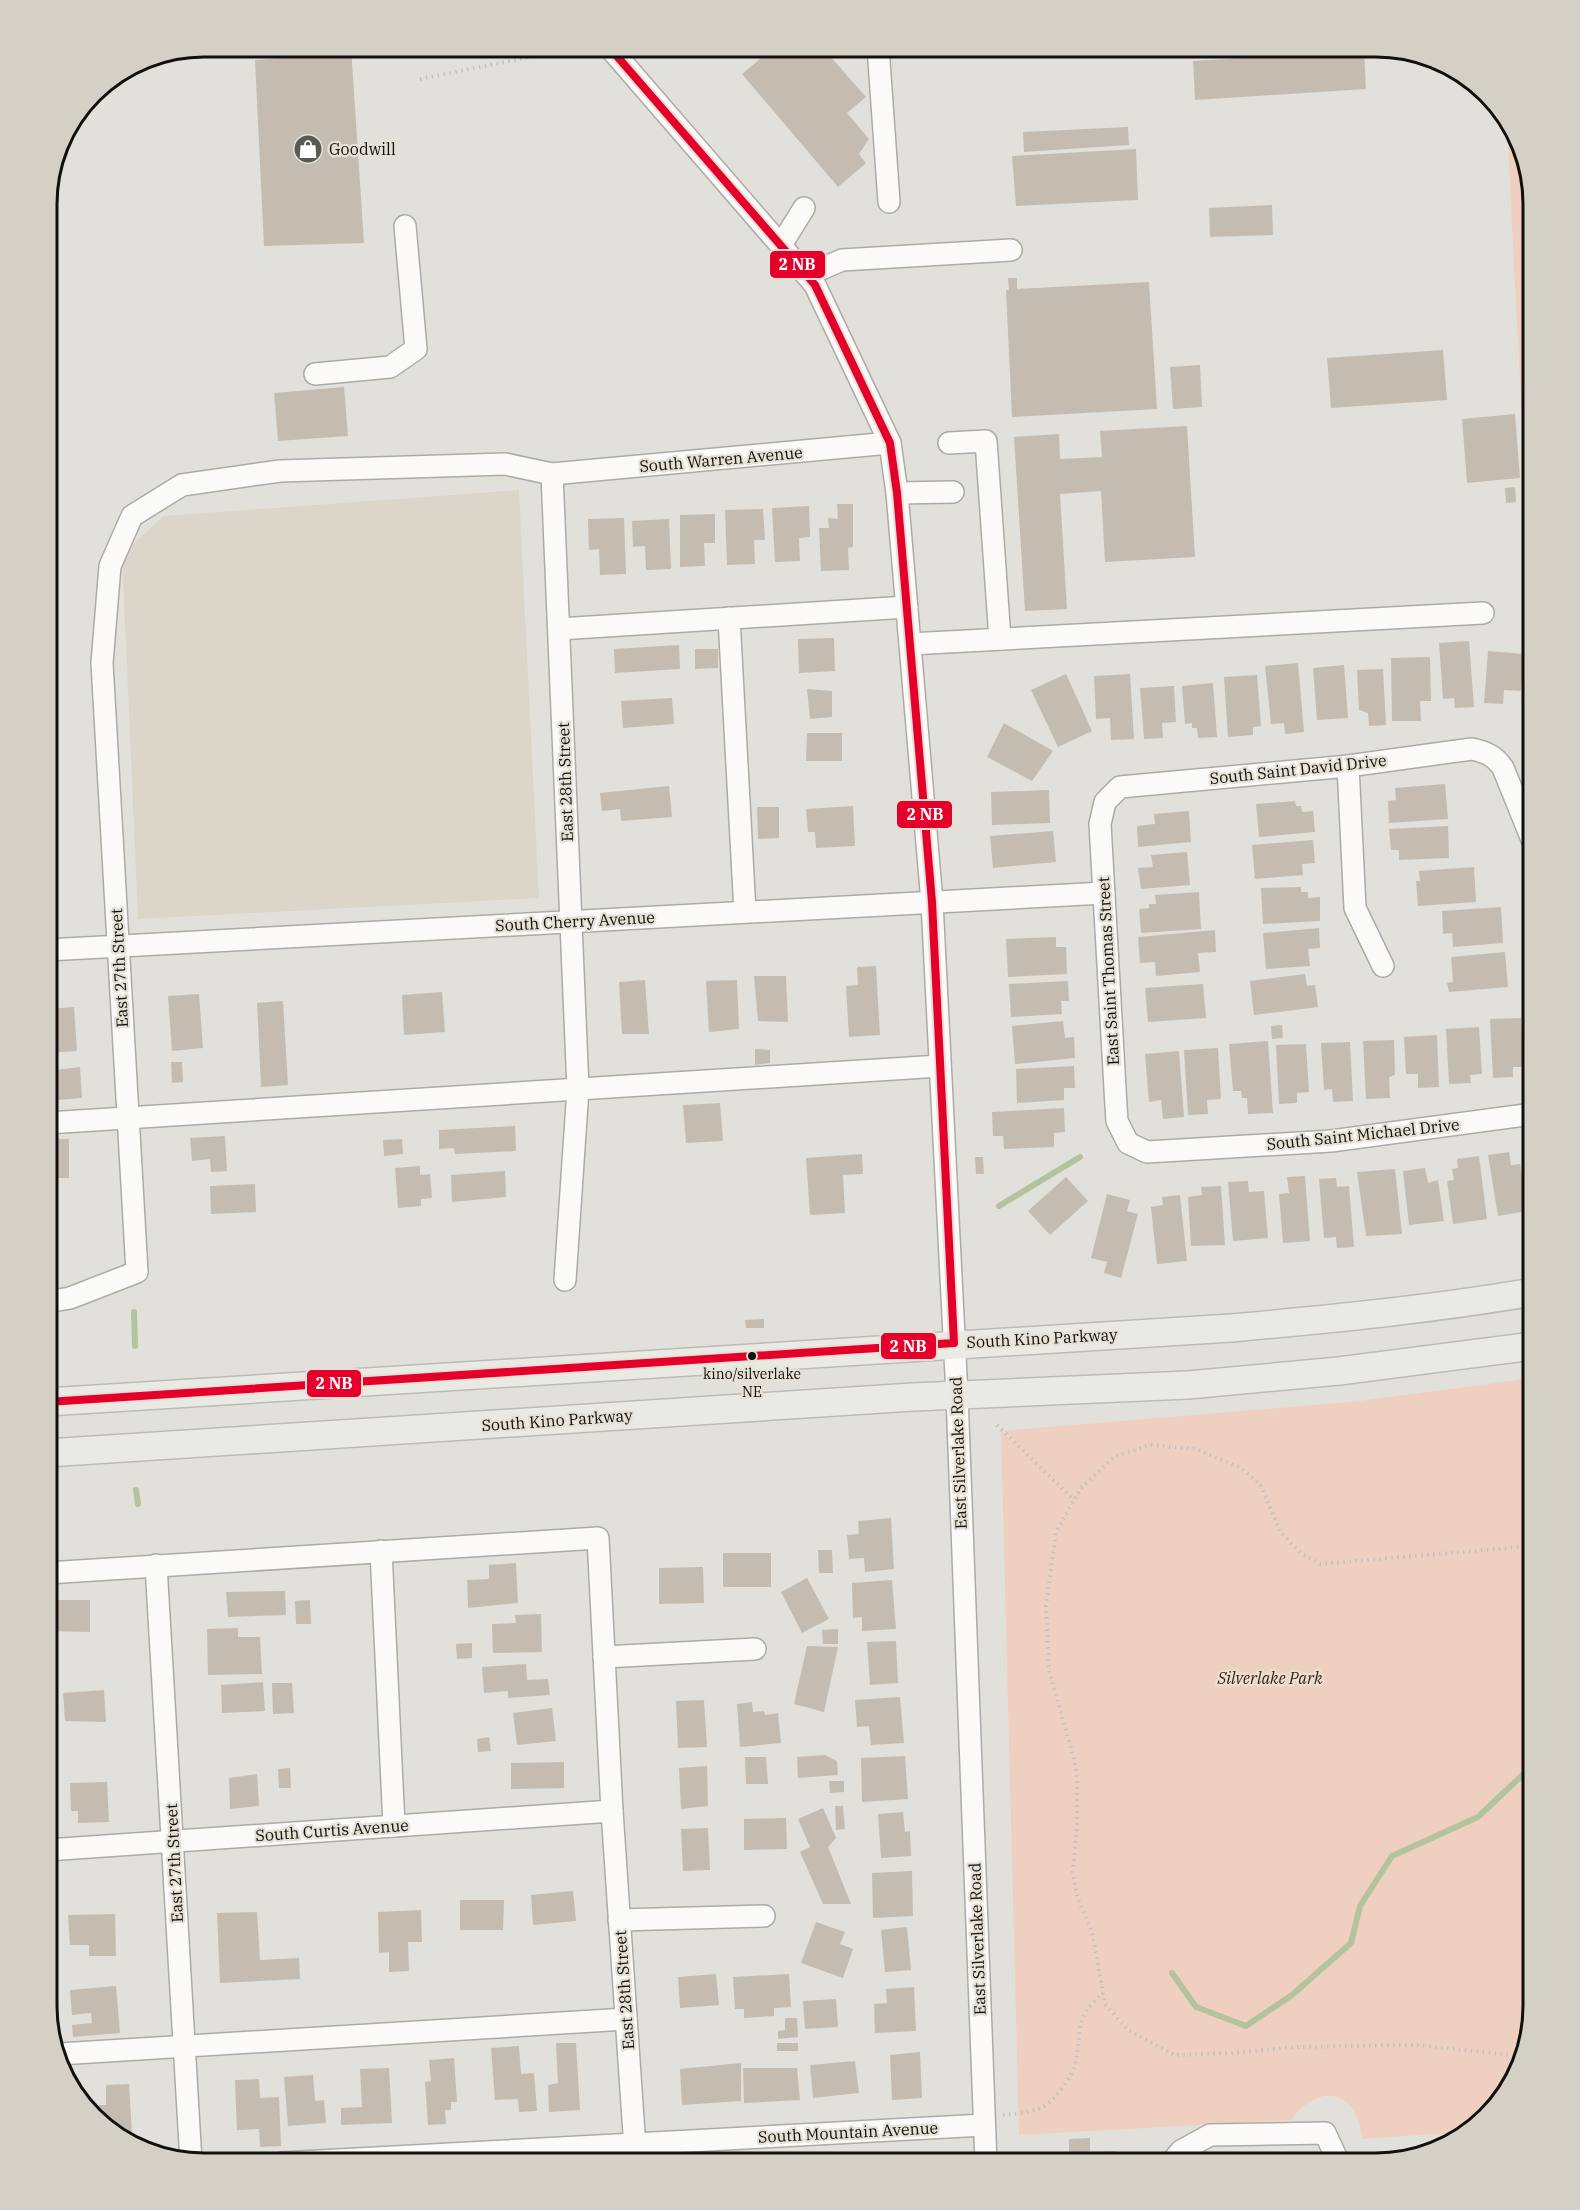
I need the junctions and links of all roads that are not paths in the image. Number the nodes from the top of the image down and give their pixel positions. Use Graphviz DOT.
graph roads {
  1 [pos="621,57"];
  2 [pos="879,57"];
  3 [pos="889,202"];
  4 [pos="804,208"];
  5 [pos="405,226"];
  6 [pos="781,245"];
  7 [pos="1011,250"];
  8 [pos="807,275"];
  9 [pos="315,374"];
  10 [pos="890,443"];
  11 [pos="950,443"];
  12 [pos="552,474"];
  13 [pos="953,492"];
  14 [pos="897,493"];
  15 [pos="907,607"];
  16 [pos="1483,613"];
  17 [pos="729,618"];
  18 [pos="559,629"];
  19 [pos="1000,639"];
  20 [pos="910,644"];
  21 [pos="102,663"];
  22 [pos="1348,766"];
  23 [pos="1098,797"];
  24 [pos="1523,817"];
  25 [pos="1104,893"];
  26 [pos="932,902"];
  27 [pos="745,912"];
  28 [pos="572,921"];
  29 [pos="118,946"];
  30 [pos="57,949"];
  31 [pos="1383,966"];
  32 [pos="940,1066"];
  33 [pos="578,1089"];
  34 [pos="1523,1115"];
  35 [pos="128,1117"];
  36 [pos="57,1122"];
  37 [pos="1122,1143"];
  38 [pos="565,1280"];
  39 [pos="1523,1294"];
  40 [pos="57,1300"];
  41 [pos="954,1343"];
  42 [pos="1523,1347"];
  43 [pos="957,1395"];
  44 [pos="57,1401"];
  45 [pos="57,1452"];
  46 [pos="381,1551"];
  47 [pos="156,1564"];
  48 [pos="57,1572"];
  49 [pos="755,1650"];
  50 [pos="604,1657"];
  51 [pos="612,1814"];
  52 [pos="394,1826"];
  53 [pos="172,1840"];
  54 [pos="57,1849"];
  55 [pos="764,1916"];
  56 [pos="619,1920"];
  57 [pos="626,2019"];
  58 [pos="184,2046"];
  59 [pos="65,2054"];
  60 [pos="983,2120"];
  61 [pos="190,2152"];
  62 [pos="636,2153"];
  63 [pos="985,2153"];
  64 [pos="1179,2153"];
  65 [pos="1334,2153"];
  1 -- 6 [label="street, East Silverlake Road"];
  2 -- 3 [label="street"];
  4 -- 6 [label="street"];
  5 -- 9 [label="street"];
  6 -- 8 [label="street, East Silverlake Road"];
  7 -- 8 [label="street"];
  8 -- 10 [label="street, East Silverlake Road"];
  10 -- 12 [label="street, South Warren Avenue"];
  10 -- 14 [label="street, East Silverlake Road"];
  11 -- 19 [label="street"];
  12 -- 18 [label="street, East 28th Street"];
  12 -- 21 [label="street, South Warren Avenue"];
  13 -- 14 [label="street"];
  14 -- 15 [label="street, East Silverlake Road"];
  15 -- 17 [label="street"];
  15 -- 20 [label="street, East Silverlake Road"];
  16 -- 19 [label="street"];
  17 -- 18 [label="street"];
  17 -- 27 [label="street"];
  18 -- 28 [label="street, East 28th Street"];
  19 -- 20 [label="street"];
  20 -- 26 [label="street, East Silverlake Road"];
  21 -- 29 [label="street, East 27th Street"];
  22 -- 23 [label="street, South Saint David Drive"];
  22 -- 24 [label="street, South Saint David Drive"];
  22 -- 31 [label="street"];
  23 -- 25 [label="street, East Saint Thomas Street"];
  25 -- 26 [label="street, South Cherry Avenue"];
  25 -- 37 [label="street, East Saint Thomas Street"];
  26 -- 27 [label="street, South Cherry Avenue"];
  26 -- 32 [label="street, East Silverlake Road"];
  27 -- 28 [label="street, South Cherry Avenue"];
  28 -- 29 [label="street, South Cherry Avenue"];
  28 -- 33 [label="street, East 28th Street"];
  29 -- 30 [label="street, South Cherry Avenue"];
  29 -- 35 [label="street, East 27th Street"];
  32 -- 33 [label="street"];
  32 -- 41 [label="street, East Silverlake Road"];
  33 -- 35 [label="street"];
  33 -- 38 [label="street, East 28th Street"];
  34 -- 37 [label="street, South Saint Michael Drive"];
  35 -- 36 [label="street"];
  35 -- 40 [label="street, East 27th Street"];
  39 -- 41 [label="main road, South Kino Parkway"];
  41 -- 43 [label="street, East Silverlake Road"];
  41 -- 44 [label="main road, South Kino Parkway"];
  42 -- 43 [label="main road, South Kino Parkway"];
  43 -- 45 [label="main road, South Kino Parkway"];
  43 -- 60 [label="street, East Silverlake Road"];
  46 -- 47 [label="street"];
  46 -- 50 [label="street, East 28th Street"];
  46 -- 52 [label="street"];
  47 -- 48 [label="street"];
  47 -- 53 [label="street, East 27th Street"];
  49 -- 50 [label="street"];
  50 -- 51 [label="street, East 28th Street"];
  51 -- 52 [label="street, South Curtis Avenue"];
  51 -- 56 [label="street, East 28th Street"];
  52 -- 53 [label="street, South Curtis Avenue"];
  53 -- 54 [label="street, South Curtis Avenue"];
  53 -- 58 [label="street, East 27th Street"];
  55 -- 56 [label="street"];
  56 -- 57 [label="street, East 28th Street"];
  57 -- 58 [label="street"];
  57 -- 62 [label="street, East 28th Street"];
  58 -- 59 [label="street"];
  58 -- 61 [label="street, East 27th Street"];
  60 -- 62 [label="street, South Mountain Avenue"];
  60 -- 63 [label="street, East Silverlake Road"];
  64 -- 65 [label="street"];
}
